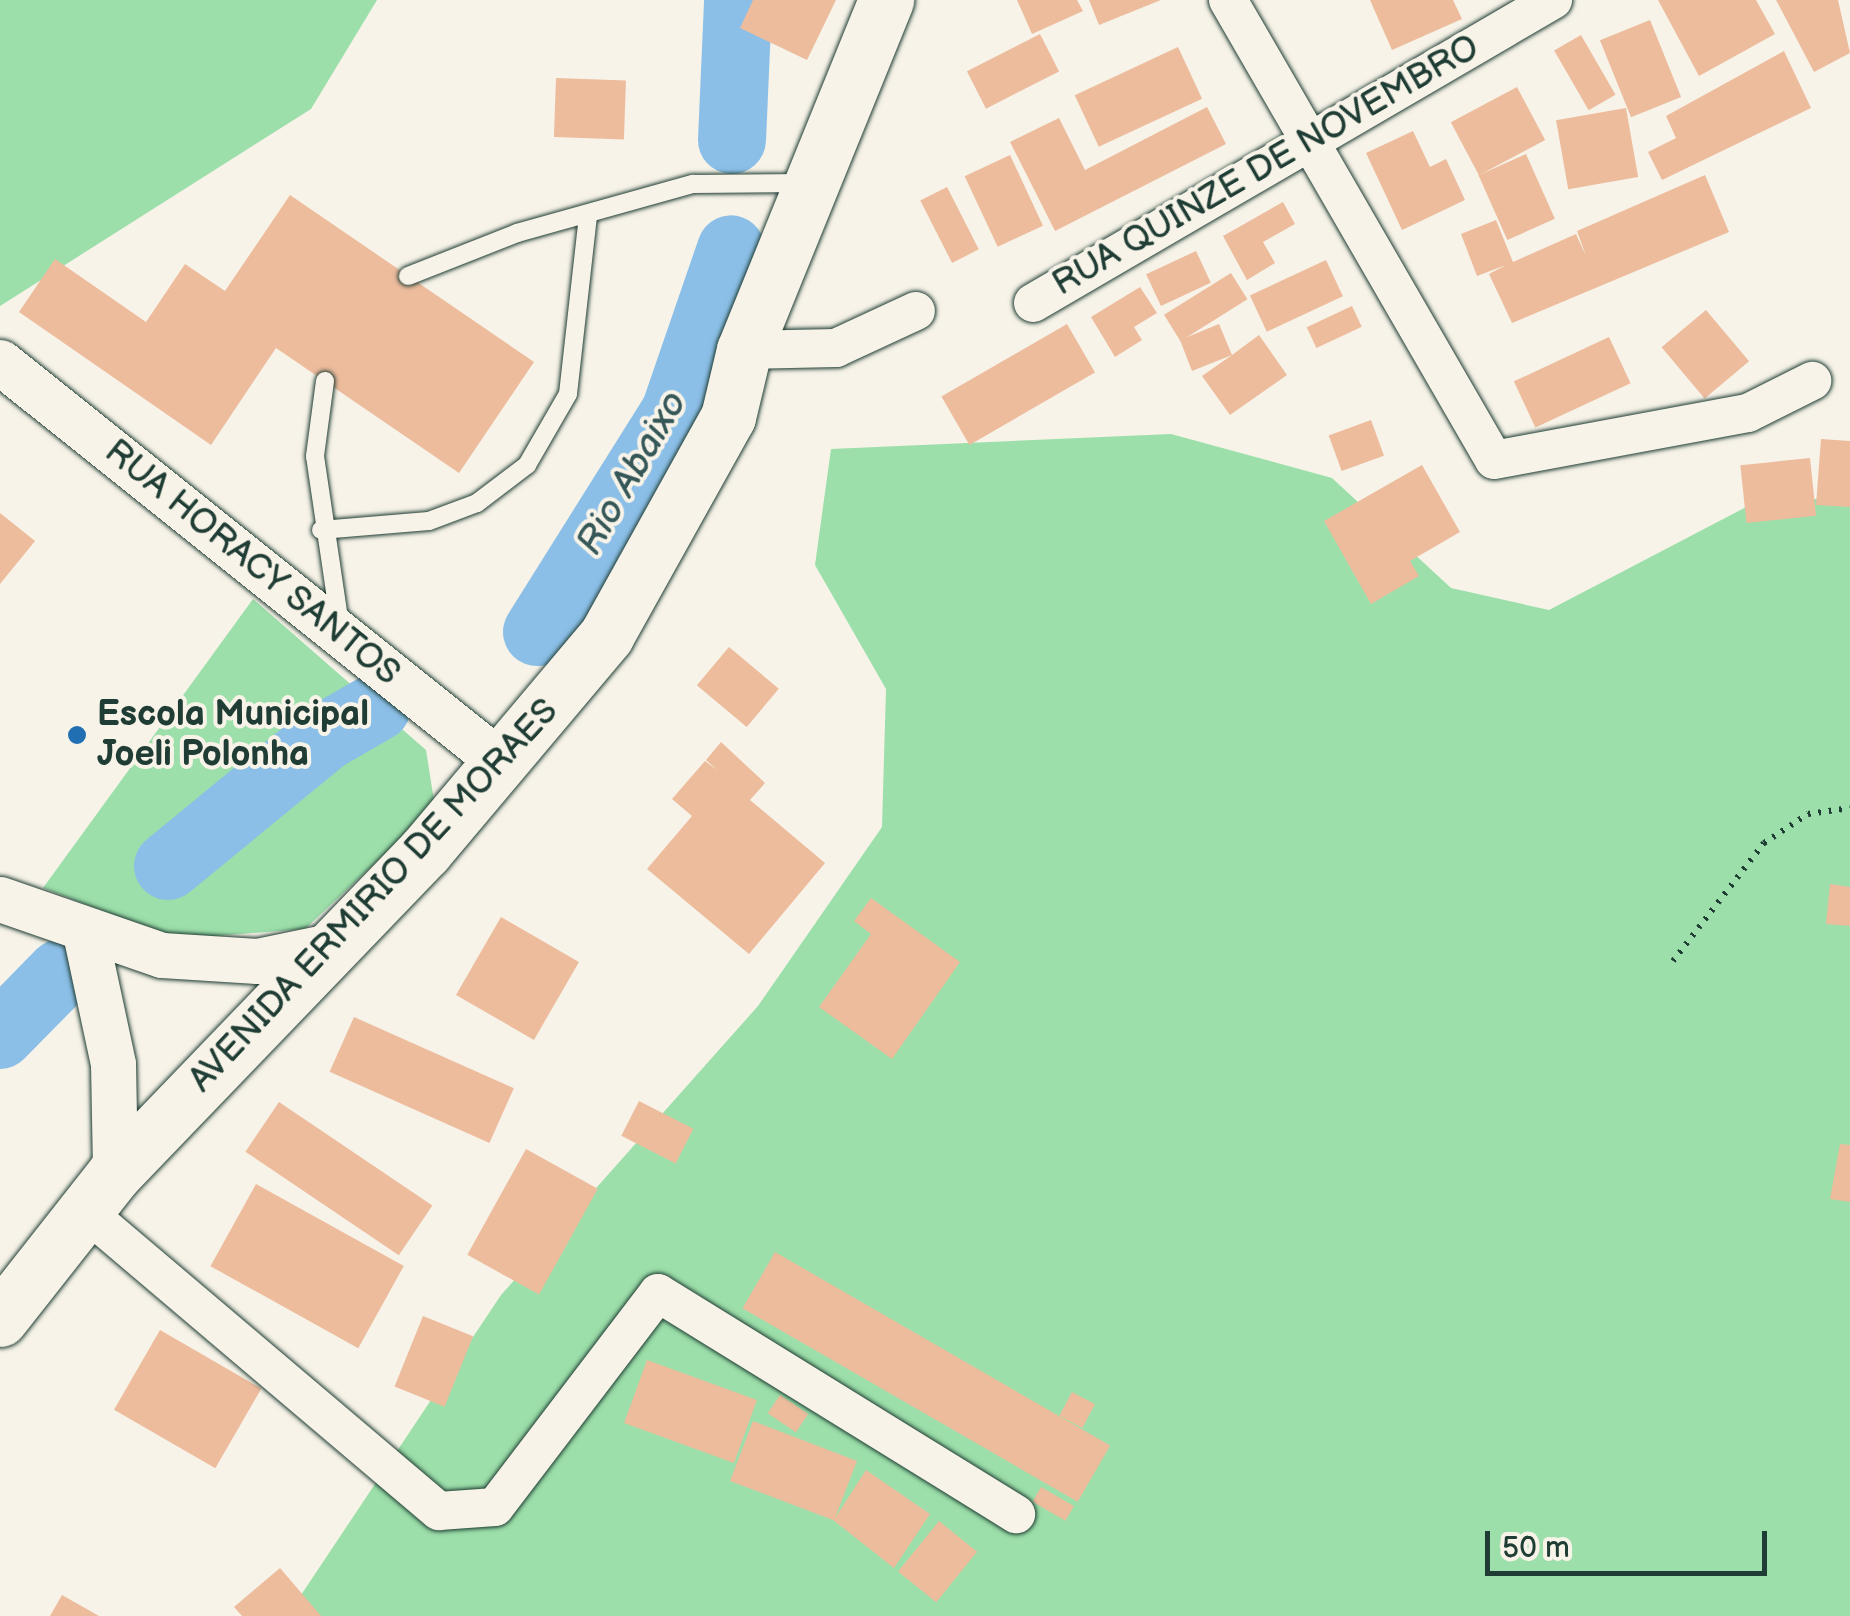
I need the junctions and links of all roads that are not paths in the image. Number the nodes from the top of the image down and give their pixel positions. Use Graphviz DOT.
graph roads {
  1 [pos="886,0"];
  2 [pos="1228,0"];
  3 [pos="1552,0"];
  4 [pos="1306,136"];
  5 [pos="810,183"];
  6 [pos="588,216"];
  7 [pos="408,276"];
  8 [pos="1033,303"];
  9 [pos="916,311"];
  10 [pos="744,350"];
  11 [pos="0,362"];
  12 [pos="1812,381"];
  13 [pos="326,382"];
  14 [pos="321,530"];
  15 [pos="342,635"];
  16 [pos="504,765"];
  17 [pos="0,899"];
  18 [pos="85,933"];
  19 [pos="338,944"];
  20 [pos="100,1192"];
  21 [pos="0,1319"];
  22 [pos="1016,1514"];
  1 -- 5 [label="main road, AVENIDA ERMIRIO DE MORAES"];
  2 -- 4 [label="street"];
  3 -- 4 [label="street, RUA QUINZE DE NOVEMBRO"];
  4 -- 8 [label="street, RUA QUINZE DE NOVEMBRO"];
  4 -- 12 [label="street"];
  5 -- 6 [label="lane"];
  5 -- 10 [label="main road, AVENIDA ERMIRIO DE MORAES"];
  6 -- 7 [label="lane"];
  6 -- 14 [label="lane"];
  9 -- 10 [label="street"];
  10 -- 16 [label="main road, AVENIDA ERMIRIO DE MORAES"];
  11 -- 15 [label="street, RUA HORACY SANTOS"];
  13 -- 14 [label="lane"];
  14 -- 15 [label="lane"];
  15 -- 16 [label="street, RUA HORACY SANTOS"];
  16 -- 19 [label="main road, AVENIDA ERMIRIO DE MORAES"];
  17 -- 18 [label="street"];
  18 -- 19 [label="street"];
  18 -- 20 [label="street"];
  19 -- 20 [label="main road, AVENIDA ERMIRIO DE MORAES"];
  20 -- 21 [label="main road, AVENIDA ERMIRIO DE MORAES"];
  20 -- 22 [label="street"];
}
